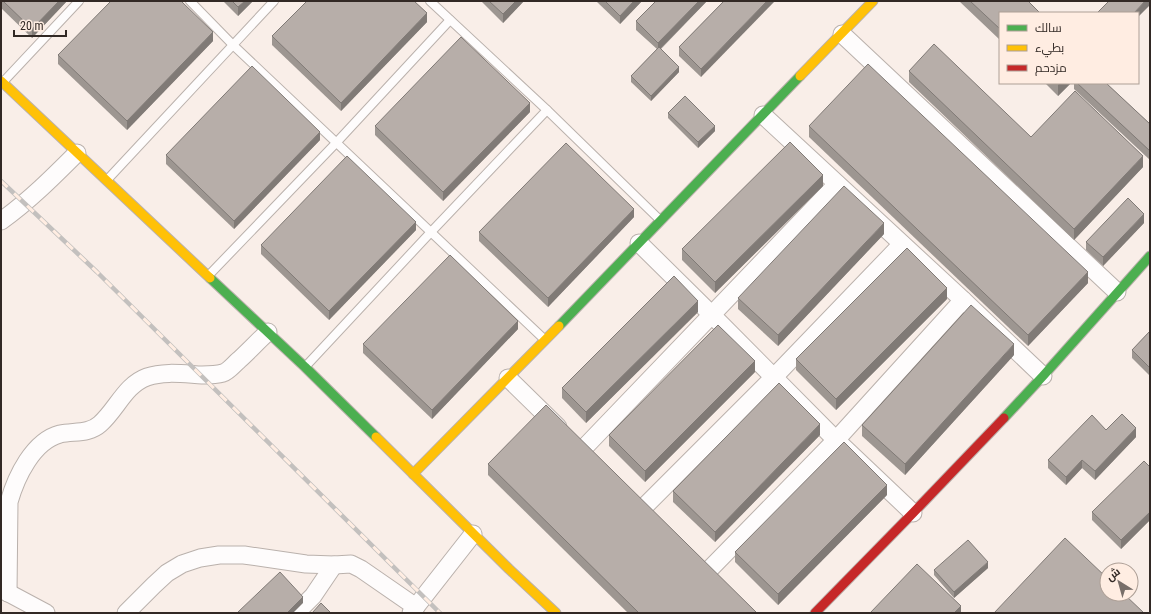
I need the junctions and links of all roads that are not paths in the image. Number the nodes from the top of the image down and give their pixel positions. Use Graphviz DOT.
graph roads {
  1 [pos="79,1"];
  2 [pos="190,1"];
  3 [pos="274,1"];
  4 [pos="430,1"];
  5 [pos="873,1"];
  6 [pos="450,20"];
  7 [pos="842,34"];
  8 [pos="234,45"];
  9 [pos="2,82"];
  10 [pos="547,110"];
  11 [pos="762,115"];
  12 [pos="336,142"];
  13 [pos="77,153"];
  14 [pos="107,181"];
  15 [pos="837,184"];
  16 [pos="660,220"];
  17 [pos="1,221"];
  18 [pos="431,232"];
  19 [pos="639,243"];
  20 [pos="902,244"];
  21 [pos="1150,256"];
  22 [pos="208,276"];
  23 [pos="1117,292"];
  24 [pos="964,300"];
  25 [pos="712,315"];
  26 [pos="268,332"];
  27 [pos="545,340"];
  28 [pos="306,367"];
  29 [pos="1043,376"];
  30 [pos="774,377"];
  31 [pos="508,378"];
  32 [pos="836,440"];
  33 [pos="412,474"];
  34 [pos="642,509"];
  35 [pos="914,513"];
  36 [pos="473,534"];
  37 [pos="334,565"];
  38 [pos="707,572"];
  39 [pos="4,591"];
  40 [pos="413,610"];
  41 [pos="130,612"];
  42 [pos="46,613"];
  43 [pos="296,613"];
  44 [pos="556,613"];
  45 [pos="815,613"];
  1 -- 9 [label="lane"];
  2 -- 8 [label="lane"];
  3 -- 8 [label="lane"];
  4 -- 6 [label="lane"];
  5 -- 7 [label="street"];
  6 -- 10 [label="lane"];
  6 -- 12 [label="lane"];
  7 -- 11 [label="street"];
  7 -- 23 [label="street"];
  8 -- 12 [label="lane"];
  8 -- 14 [label="lane"];
  9 -- 13 [label="street"];
  10 -- 16 [label="lane"];
  10 -- 18 [label="lane"];
  11 -- 15 [label="street"];
  11 -- 16 [label="street"];
  12 -- 18 [label="lane"];
  12 -- 22 [label="lane"];
  13 -- 14 [label="street"];
  13 -- 17 [label="street"];
  14 -- 22 [label="street"];
  15 -- 20 [label="street"];
  15 -- 25 [label="street"];
  16 -- 19 [label="street"];
  18 -- 27 [label="lane"];
  18 -- 28 [label="lane"];
  19 -- 25 [label="street"];
  19 -- 27 [label="street"];
  20 -- 24 [label="street"];
  20 -- 30 [label="street"];
  21 -- 23 [label="street"];
  22 -- 26 [label="street"];
  23 -- 29 [label="street"];
  24 -- 29 [label="street"];
  24 -- 32 [label="street"];
  25 -- 30 [label="street"];
  25 -- 31 [label="street"];
  26 -- 28 [label="street"];
  26 -- 39 [label="street"];
  27 -- 31 [label="street"];
  28 -- 33 [label="street"];
  29 -- 35 [label="street"];
  30 -- 32 [label="street"];
  30 -- 34 [label="street"];
  31 -- 33 [label="street"];
  32 -- 35 [label="street"];
  32 -- 38 [label="street"];
  33 -- 36 [label="street"];
  35 -- 45 [label="street"];
  36 -- 40 [label="street"];
  36 -- 44 [label="street"];
  37 -- 40 [label="street"];
  37 -- 41 [label="street"];
  37 -- 43 [label="street"];
  39 -- 42 [label="street"];
}
